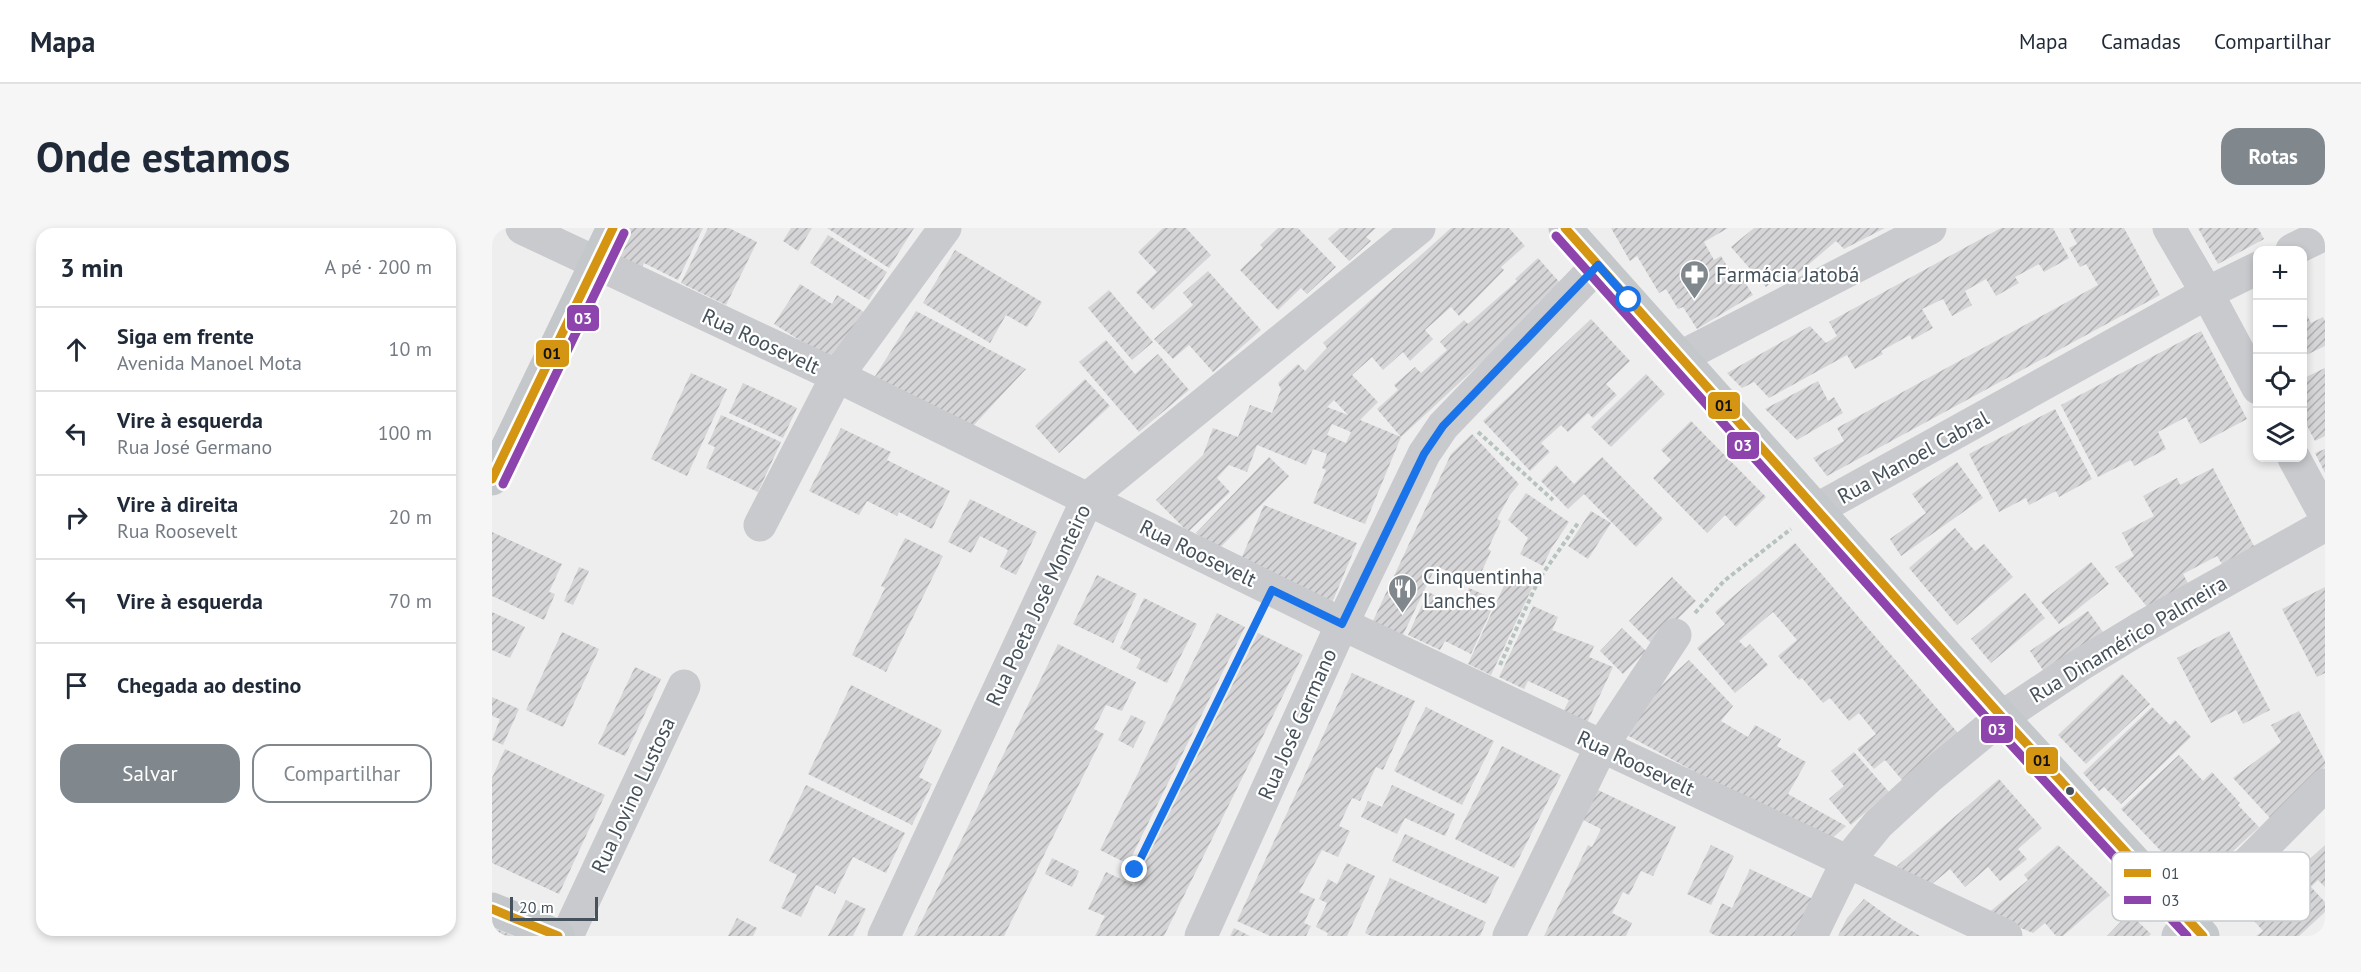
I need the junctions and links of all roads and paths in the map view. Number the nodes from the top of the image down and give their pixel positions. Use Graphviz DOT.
graph roads {
  1 [pos="522,228"];
  2 [pos="613,228"];
  3 [pos="945,228"];
  4 [pos="1419,228"];
  5 [pos="1565,228"];
  6 [pos="1930,228"];
  7 [pos="2169,228"];
  8 [pos="2325,234"];
  9 [pos="2300,246"];
  10 [pos="596,264"];
  11 [pos="1598,265"];
  12 [pos="2253,270"];
  13 [pos="2207,293"];
  14 [pos="1681,357"];
  15 [pos="837,376"];
  16 [pos="2253,379"];
  17 [pos="1483,437"];
  18 [pos="2296,462"];
  19 [pos="492,480"];
  20 [pos="1088,498"];
  21 [pos="1553,500"];
  22 [pos="1816,510"];
  23 [pos="2325,515"];
  24 [pos="1578,523"];
  25 [pos="760,525"];
  26 [pos="2325,525"];
  27 [pos="1272,590"];
  28 [pos="1342,624"];
  29 [pos="1675,635"];
  30 [pos="1498,668"];
  31 [pos="684,686"];
  32 [pos="2002,717"];
  33 [pos="1601,747"];
  34 [pos="2325,785"];
  35 [pos="2121,852"];
  36 [pos="2263,852"];
  37 [pos="1847,862"];
  38 [pos="1135,870"];
  39 [pos="492,909"];
  40 [pos="558,936"];
  41 [pos="567,936"];
  42 [pos="884,936"];
  43 [pos="1201,936"];
  44 [pos="1509,936"];
  45 [pos="1811,936"];
  46 [pos="2006,936"];
  1 -- 10 [label="street, Rua Roosevelt"];
  2 -- 10 [label="main road"];
  3 -- 15 [label="street"];
  4 -- 20 [label="street, Rua Poeta José Monteiro"];
  5 -- 11 [label="main road"];
  6 -- 14 [label="street"];
  7 -- 13 [label="street"];
  8 -- 9 [label="street"];
  10 -- 15 [label="street, Rua Roosevelt"];
  10 -- 19 [label="main road"];
  11 -- 14 [label="main road"];
  11 -- 28 [label="street, Rua José Germano"];
  12 -- 13 [label="street, Rua Manoel Cabral"];
  13 -- 16 [label="street"];
  13 -- 22 [label="street, Rua Manoel Cabral"];
  14 -- 22 [label="main road"];
  15 -- 20 [label="street, Rua Roosevelt"];
  15 -- 25 [label="street"];
  17 -- 21 [label="path"];
  18 -- 23 [label="street"];
  20 -- 27 [label="street, Rua Roosevelt"];
  20 -- 42 [label="street, Rua Poeta José Monteiro"];
  22 -- 29 [label="path, Rua Manoel Cabral"];
  22 -- 32 [label="main road"];
  24 -- 30 [label="path"];
  26 -- 32 [label="street, Rua Dinamérico Palmeira"];
  27 -- 28 [label="street, Rua Roosevelt"];
  27 -- 38 [label="path"];
  28 -- 33 [label="street, Rua Roosevelt"];
  28 -- 43 [label="street, Rua José Germano"];
  29 -- 33 [label="street"];
  31 -- 41 [label="street, Rua Jovino Lustosa"];
  32 -- 35 [label="main road"];
  32 -- 37 [label="street, Rua Dinamérico Palmeira"];
  33 -- 37 [label="street, Rua Roosevelt"];
  33 -- 44 [label="street"];
  34 -- 36 [label="street"];
  37 -- 45 [label="street, Rua Dinamérico Palmeira"];
  37 -- 46 [label="street, Rua Roosevelt"];
  39 -- 40 [label="main road"];
}
